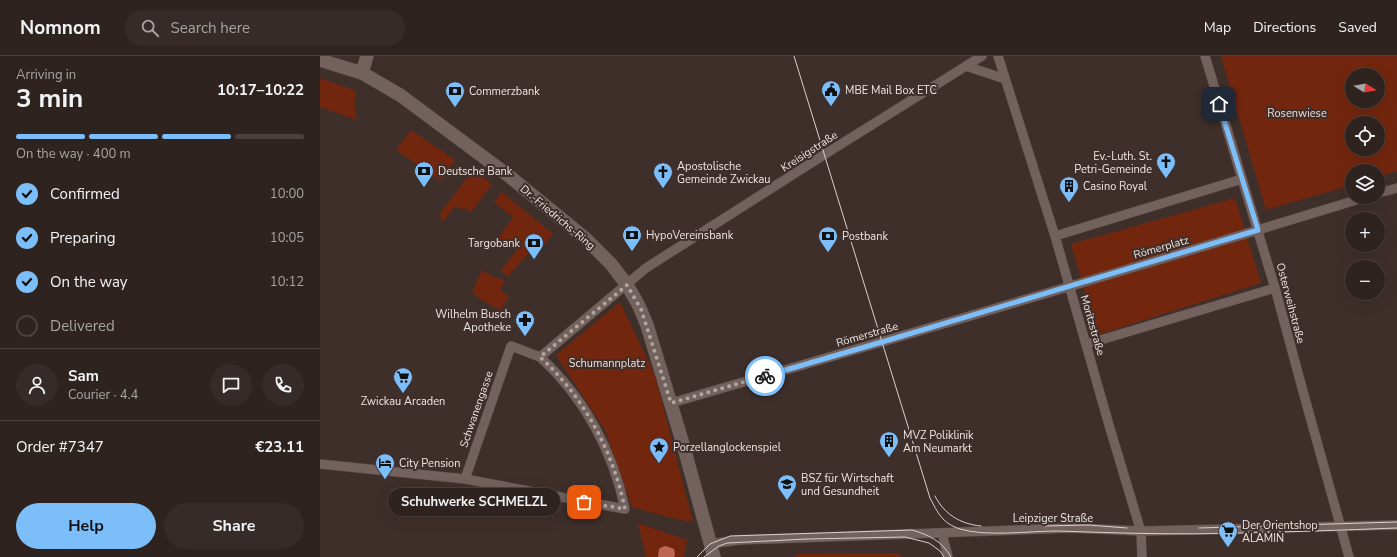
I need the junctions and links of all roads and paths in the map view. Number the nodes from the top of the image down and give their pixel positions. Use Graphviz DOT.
graph roads {
  1 [pos="367,56"];
  2 [pos="982,56"];
  3 [pos="998,56"];
  4 [pos="1205,56"];
  5 [pos="320,60"];
  6 [pos="966,66"];
  7 [pos="362,73"];
  8 [pos="1005,79"];
  9 [pos="1242,179"];
  10 [pos="1397,188"];
  11 [pos="1385,191"];
  12 [pos="1345,203"];
  13 [pos="1258,230"];
  14 [pos="1055,236"];
  15 [pos="627,285"];
  16 [pos="1070,287"];
  17 [pos="1275,288"];
  18 [pos="1087,344"];
  19 [pos="540,357"];
  20 [pos="671,403"];
  21 [pos="320,464"];
  22 [pos="465,479"];
  23 [pos="1397,525"];
  24 [pos="1340,526"];
  25 [pos="1141,531"];
  26 [pos="942,532"];
  27 [pos="710,544"];
  28 [pos="714,557"];
  29 [pos="948,557"];
  30 [pos="1142,557"];
  31 [pos="1349,557"];
  1 -- 7 [label="main road"];
  2 -- 6 [label="street, Kreisigstraße"];
  3 -- 8 [label="street, Moritzstraße"];
  4 -- 9 [label="street, Osterweihstraße"];
  5 -- 7 [label="main road, Dr.-Friedrichs-Ring"];
  6 -- 8 [label="street"];
  6 -- 15 [label="street, Kreisigstraße"];
  7 -- 15 [label="main road, Dr.-Friedrichs-Ring"];
  8 -- 14 [label="street, Moritzstraße"];
  9 -- 13 [label="street, Osterweihstraße"];
  9 -- 14 [label="street"];
  10 -- 11 [label="street"];
  12 -- 13 [label="street, Römerplatz"];
  13 -- 16 [label="street, Römerplatz"];
  13 -- 17 [label="street, Osterweihstraße"];
  14 -- 16 [label="street, Moritzstraße"];
  15 -- 19 [label="street"];
  15 -- 20 [label="main road, Dr.-Friedrichs-Ring"];
  16 -- 18 [label="street, Moritzstraße"];
  16 -- 20 [label="street, Römerstraße"];
  17 -- 18 [label="street"];
  17 -- 24 [label="street, Osterweihstraße"];
  18 -- 25 [label="street, Moritzstraße"];
  19 -- 22 [label="street, Schwanengasse"];
  19 -- 22 [label="street"];
  20 -- 27 [label="main road, Dr.-Friedrichs-Ring"];
  21 -- 22 [label="street"];
  23 -- 24 [label="street, Leipziger Straße"];
  24 -- 25 [label="street, Leipziger Straße"];
  24 -- 31 [label="street, Osterweihstraße"];
  25 -- 26 [label="street, Leipziger Straße"];
  25 -- 30 [label="street, Moritzstraße"];
  26 -- 27 [label="street, Leipziger Straße"];
  26 -- 29 [label="street"];
  27 -- 28 [label="main road, Dr.-Friedrichs-Ring"];
}
